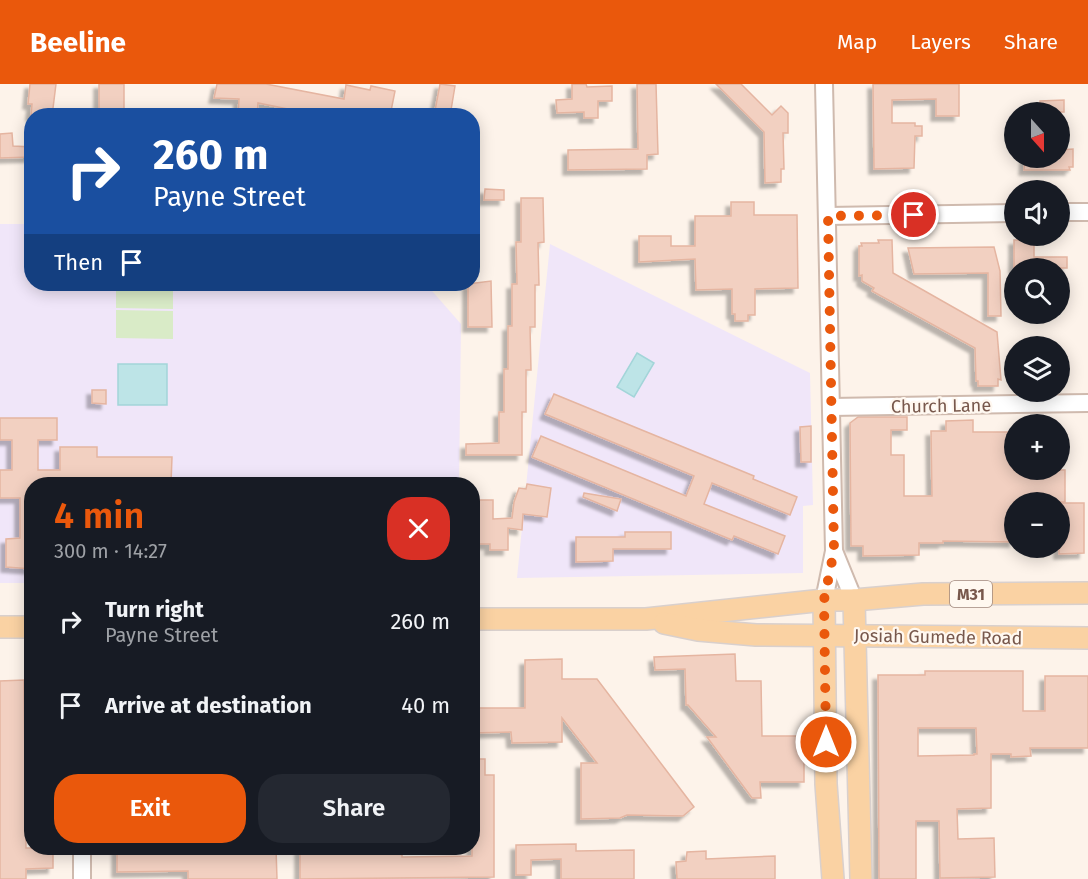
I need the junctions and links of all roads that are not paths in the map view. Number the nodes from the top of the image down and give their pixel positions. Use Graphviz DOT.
graph roads {
  1 [pos="824,84"];
  2 [pos="1070,212"];
  3 [pos="1088,212"];
  4 [pos="1004,213"];
  5 [pos="828,216"];
  6 [pos="1088,404"];
  7 [pos="831,407"];
  8 [pos="834,551"];
  9 [pos="1088,593"];
  10 [pos="824,600"];
  11 [pos="854,600"];
  12 [pos="480,619"];
  13 [pos="646,619"];
  14 [pos="0,627"];
  15 [pos="24,627"];
  16 [pos="825,635"];
  17 [pos="854,635"];
  18 [pos="1088,638"];
  19 [pos="82,855"];
  20 [pos="82,879"];
  21 [pos="833,879"];
  22 [pos="861,879"];
  1 -- 5 [label="street"];
  2 -- 3 [label="street"];
  4 -- 5 [label="street"];
  5 -- 7 [label="street"];
  6 -- 7 [label="street, Church Lane"];
  7 -- 8 [label="street"];
  8 -- 10 [label="street"];
  8 -- 11 [label="street"];
  9 -- 11 [label="main road, Josiah Gumede Road / M31"];
  10 -- 11 [label="main road, Josiah Gumede Road / M31"];
  10 -- 13 [label="main road, Josiah Gumede Road / M31"];
  10 -- 16 [label="main road"];
  11 -- 17 [label="main road"];
  12 -- 13 [label="main road, Josiah Gumede Road / M31"];
  13 -- 16 [label="main road, Josiah Gumede Road / M31"];
  14 -- 15 [label="main road"];
  16 -- 17 [label="main road, Josiah Gumede Road / M31"];
  16 -- 21 [label="main road"];
  17 -- 18 [label="main road, Josiah Gumede Road / M31"];
  17 -- 22 [label="main road"];
  19 -- 20 [label="street"];
}
